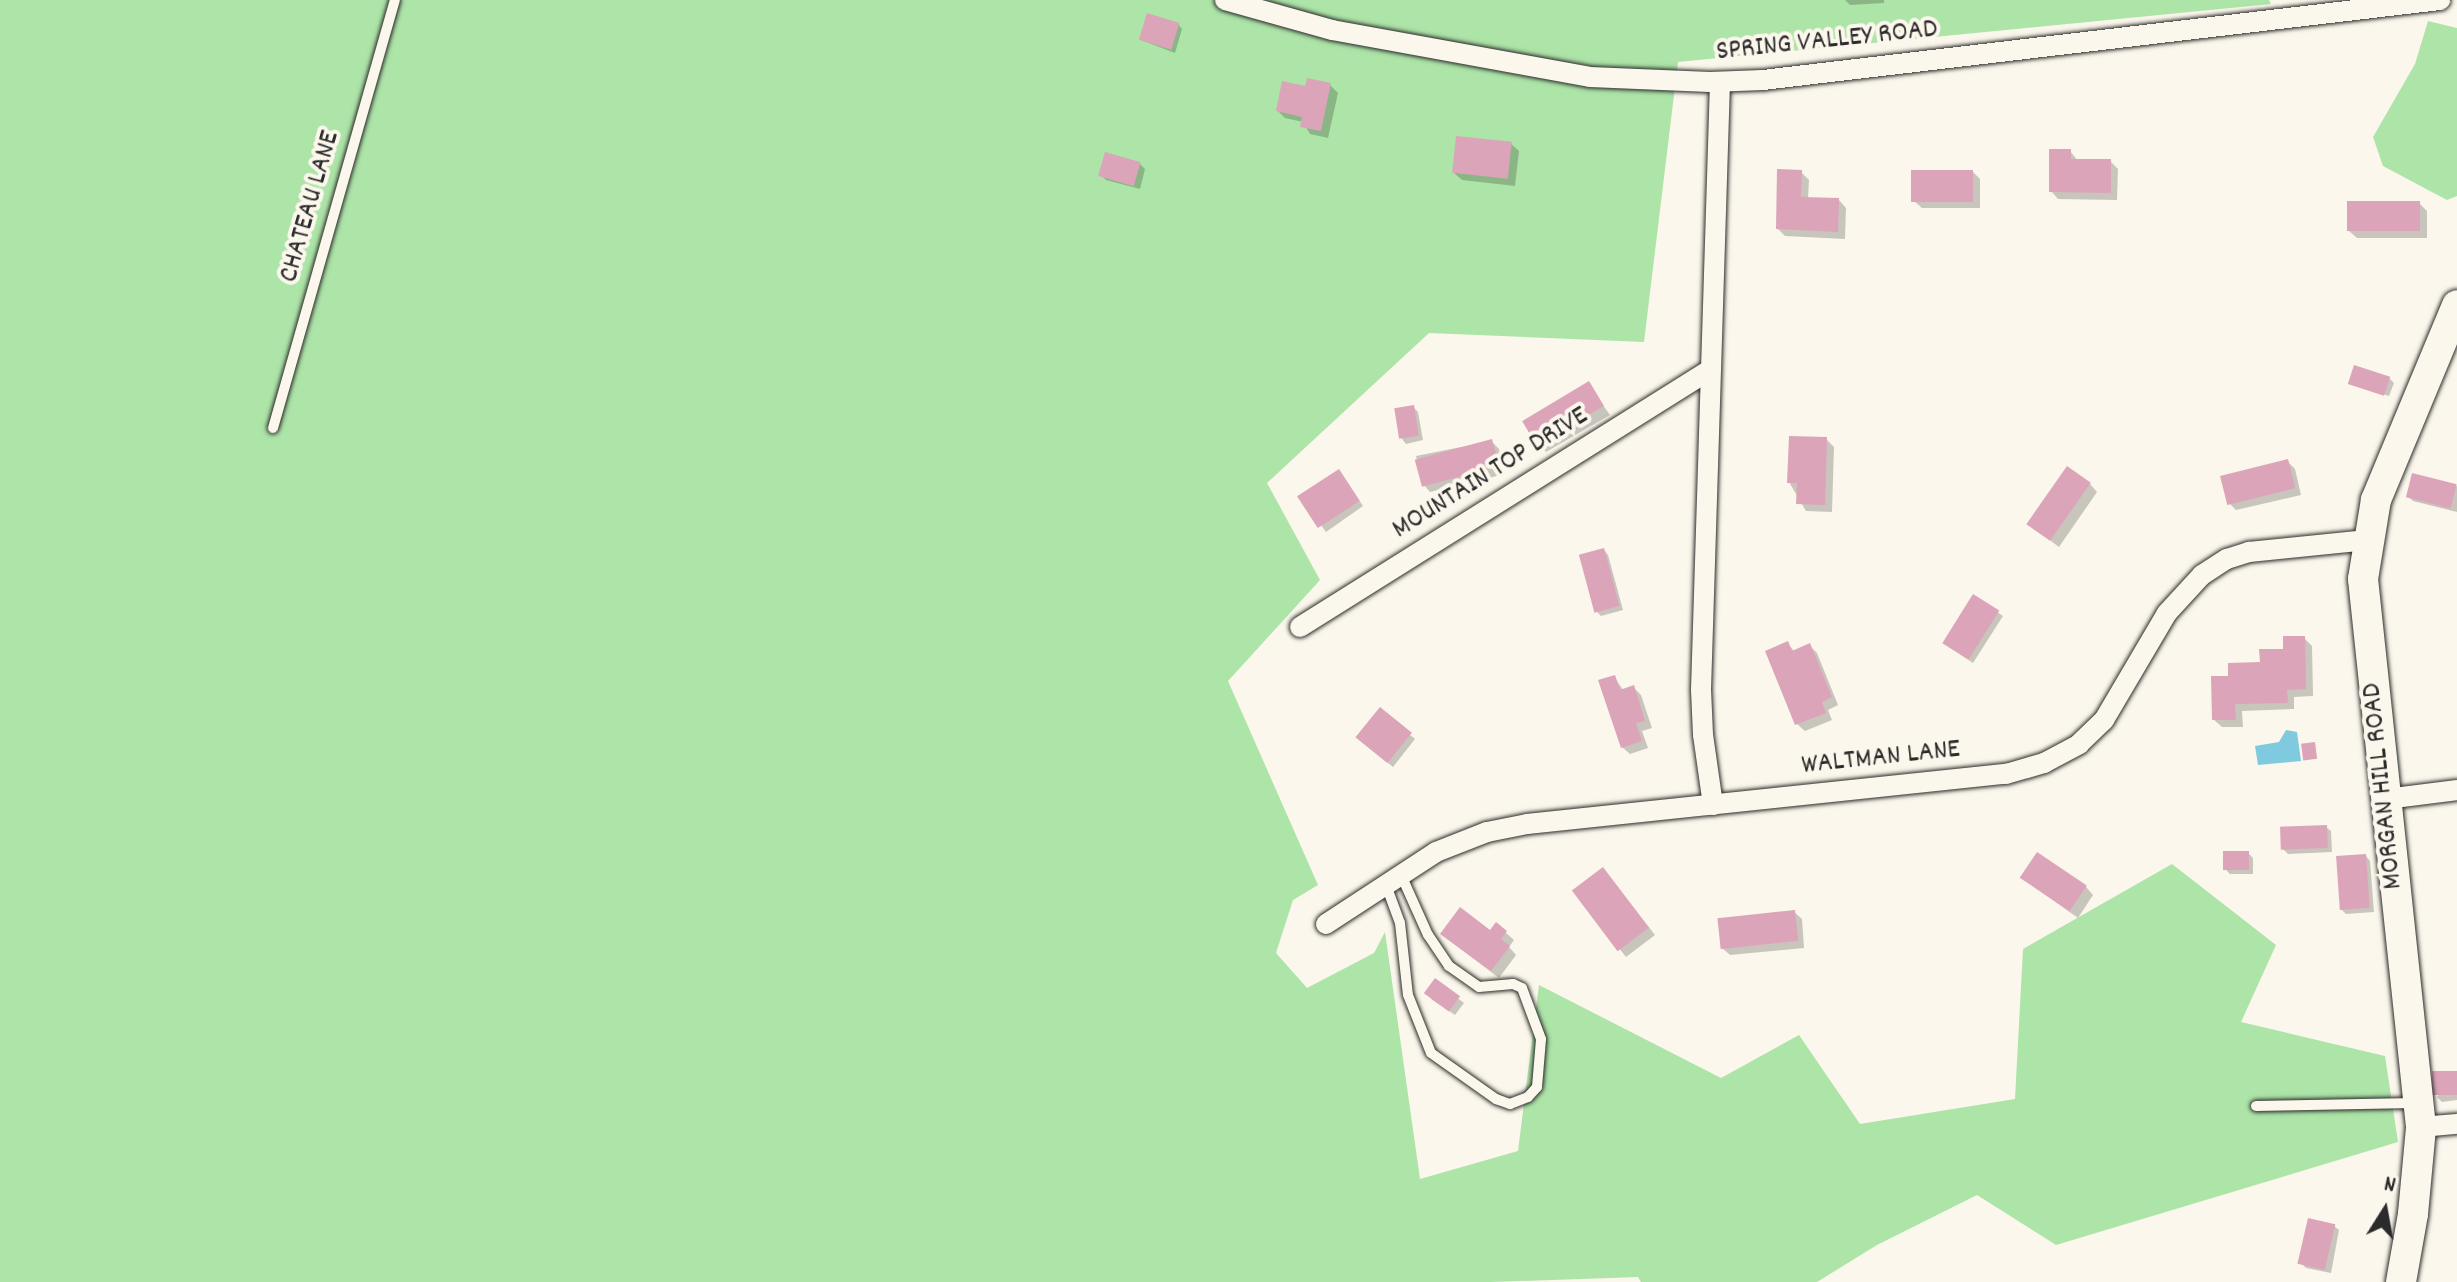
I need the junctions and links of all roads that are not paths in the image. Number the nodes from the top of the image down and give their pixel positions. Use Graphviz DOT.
graph roads {
  1 [pos="395,0"];
  2 [pos="1225,0"];
  3 [pos="2440,0"];
  4 [pos="1720,82"];
  5 [pos="2457,305"];
  6 [pos="1711,369"];
  7 [pos="273,428"];
  8 [pos="2367,540"];
  9 [pos="1300,627"];
  10 [pos="2457,790"];
  11 [pos="2386,799"];
  12 [pos="1713,805"];
  13 [pos="1394,880"];
  14 [pos="1326,924"];
  15 [pos="2256,1106"];
  16 [pos="2420,1115"];
  17 [pos="2457,1124"];
  18 [pos="2401,1282"];
  1 -- 7 [label="lane, CHATEAU LANE"];
  2 -- 4 [label="street, SPRING VALLEY ROAD"];
  3 -- 4 [label="street, SPRING VALLEY ROAD"];
  4 -- 6 [label="street"];
  5 -- 8 [label="main road, MORGAN HILL ROAD"];
  6 -- 9 [label="street, MOUNTAIN TOP DRIVE"];
  6 -- 12 [label="street"];
  8 -- 11 [label="main road, MORGAN HILL ROAD"];
  8 -- 12 [label="street, WALTMAN LANE"];
  10 -- 11 [label="street"];
  11 -- 16 [label="main road, MORGAN HILL ROAD"];
  12 -- 13 [label="street, WALTMAN LANE"];
  13 -- 13 [label="lane"];
  13 -- 14 [label="street, WALTMAN LANE"];
  15 -- 16 [label="lane"];
  16 -- 17 [label="street"];
  16 -- 18 [label="main road, MORGAN HILL ROAD"];
}
